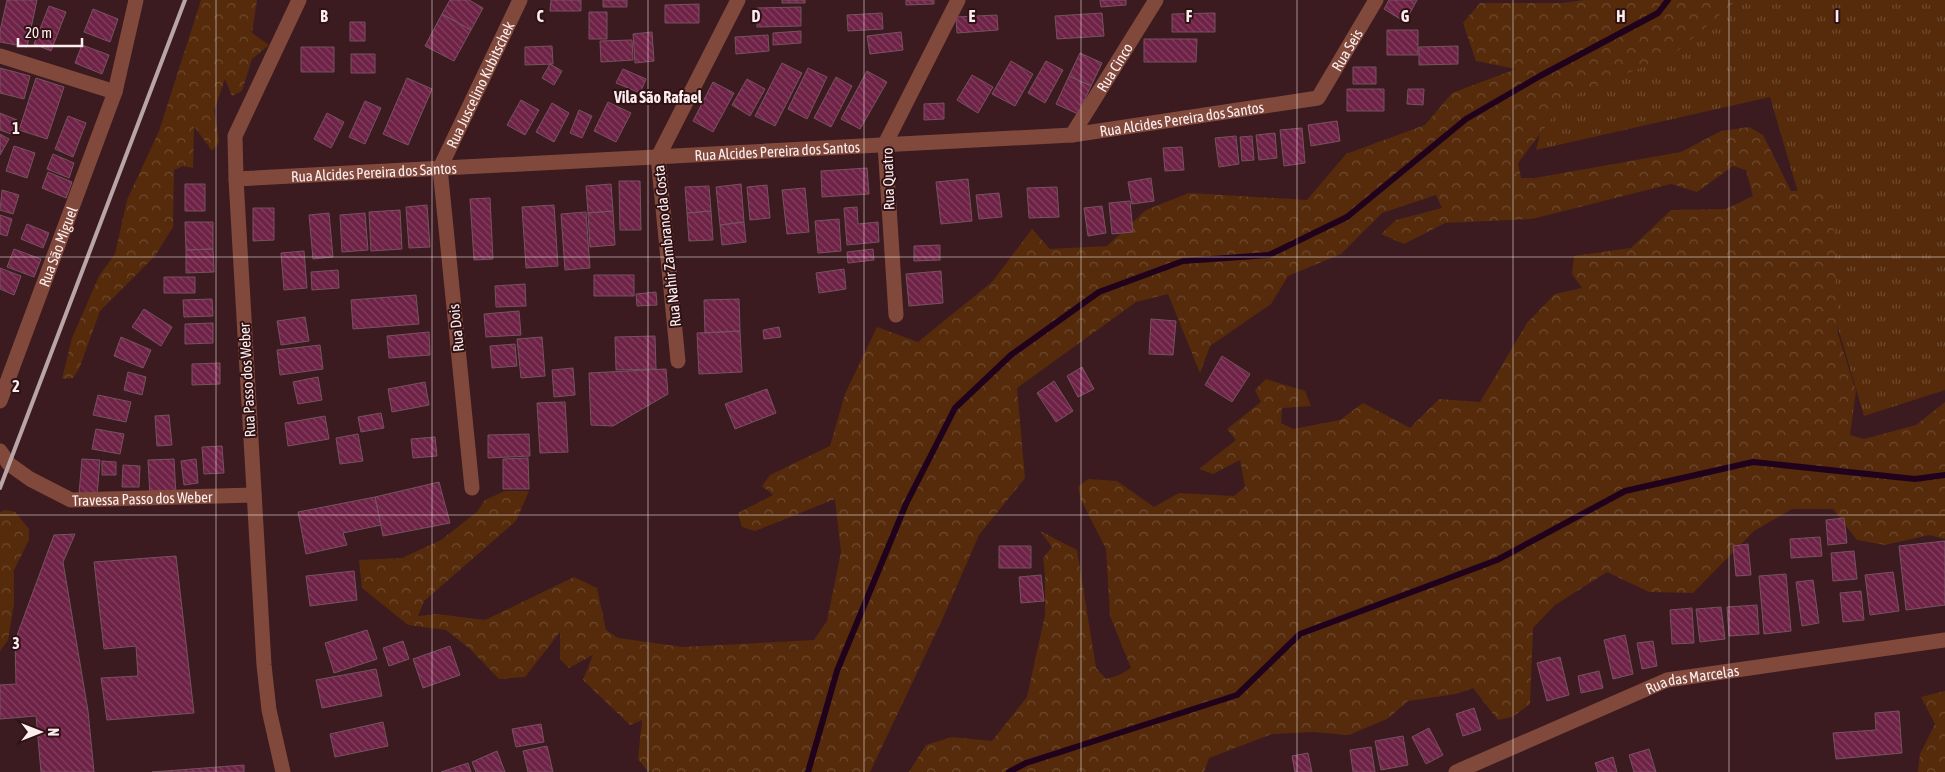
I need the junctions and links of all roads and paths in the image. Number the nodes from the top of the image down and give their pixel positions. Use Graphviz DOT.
graph roads {
  1 [pos="136,0"];
  2 [pos="299,0"];
  3 [pos="520,0"];
  4 [pos="738,0"];
  5 [pos="958,0"];
  6 [pos="1156,0"];
  7 [pos="1376,0"];
  8 [pos="0,56"];
  9 [pos="115,92"];
  10 [pos="1318,98"];
  11 [pos="1072,135"];
  12 [pos="885,144"];
  13 [pos="658,157"];
  14 [pos="440,168"];
  15 [pos="236,179"];
  16 [pos="896,315"];
  17 [pos="678,361"];
  18 [pos="0,401"];
  19 [pos="0,451"];
  20 [pos="472,488"];
  21 [pos="254,495"];
  22 [pos="1945,640"];
  23 [pos="283,772"];
  24 [pos="1456,772"];
  1 -- 9 [label="street, Rua São Miguel"];
  2 -- 15 [label="street, Rua Passo dos Weber"];
  3 -- 14 [label="street, Rua Juscelino Kubitschek"];
  4 -- 13 [label="street, Rua Nahir Zambrano da Costa"];
  5 -- 12 [label="street, Rua Quatro"];
  6 -- 11 [label="street, Rua Cinco"];
  7 -- 10 [label="street, Rua Seis"];
  8 -- 9 [label="street"];
  9 -- 18 [label="street, Rua São Miguel"];
  10 -- 11 [label="street, Rua Alcides Pereira dos Santos"];
  11 -- 12 [label="street, Rua Alcides Pereira dos Santos"];
  12 -- 13 [label="street, Rua Alcides Pereira dos Santos"];
  12 -- 16 [label="street, Rua Quatro"];
  13 -- 14 [label="street, Rua Alcides Pereira dos Santos"];
  13 -- 17 [label="street, Rua Nahir Zambrano da Costa"];
  14 -- 15 [label="street, Rua Alcides Pereira dos Santos"];
  14 -- 20 [label="street, Rua Dois"];
  15 -- 21 [label="street, Rua Passo dos Weber"];
  19 -- 21 [label="street, Travessa Passo dos Weber"];
  21 -- 23 [label="street, Rua Passo dos Weber"];
  22 -- 24 [label="street, Rua das Marcelas"];
}
